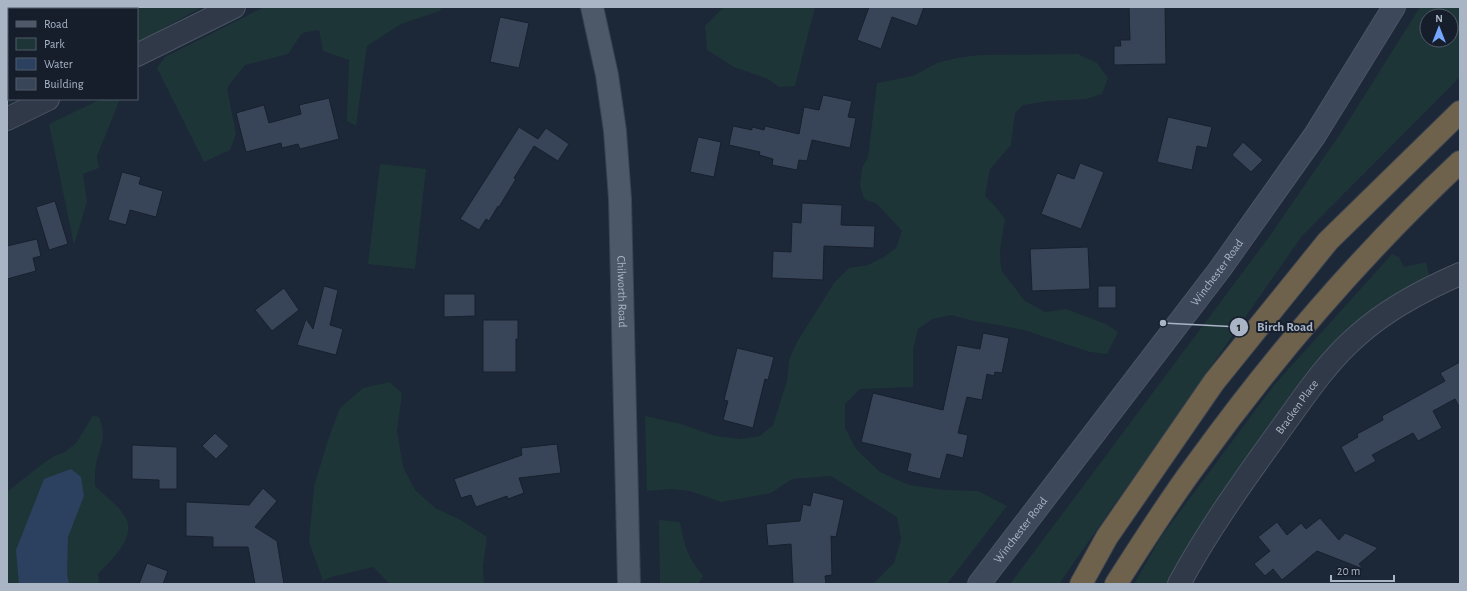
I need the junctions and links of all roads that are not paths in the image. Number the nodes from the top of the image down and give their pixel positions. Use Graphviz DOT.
graph roads {
  1 [pos="234,7"];
  2 [pos="592,7"];
  3 [pos="1394,7"];
  4 [pos="138,55"];
  5 [pos="46,100"];
  6 [pos="1460,112"];
  7 [pos="7,119"];
  8 [pos="1460,162"];
  9 [pos="1460,274"];
  10 [pos="630,582"];
  11 [pos="979,584"];
  12 [pos="1081,584"];
  13 [pos="1116,584"];
  14 [pos="1178,584"];
  1 -- 4 [label="street"];
  2 -- 10 [label="main road, Chilworth Road"];
  3 -- 11 [label="street, Winchester Road"];
  5 -- 7 [label="street"];
  6 -- 12 [label="highway"];
  8 -- 13 [label="highway"];
  9 -- 14 [label="street, Bracken Place"];
}
